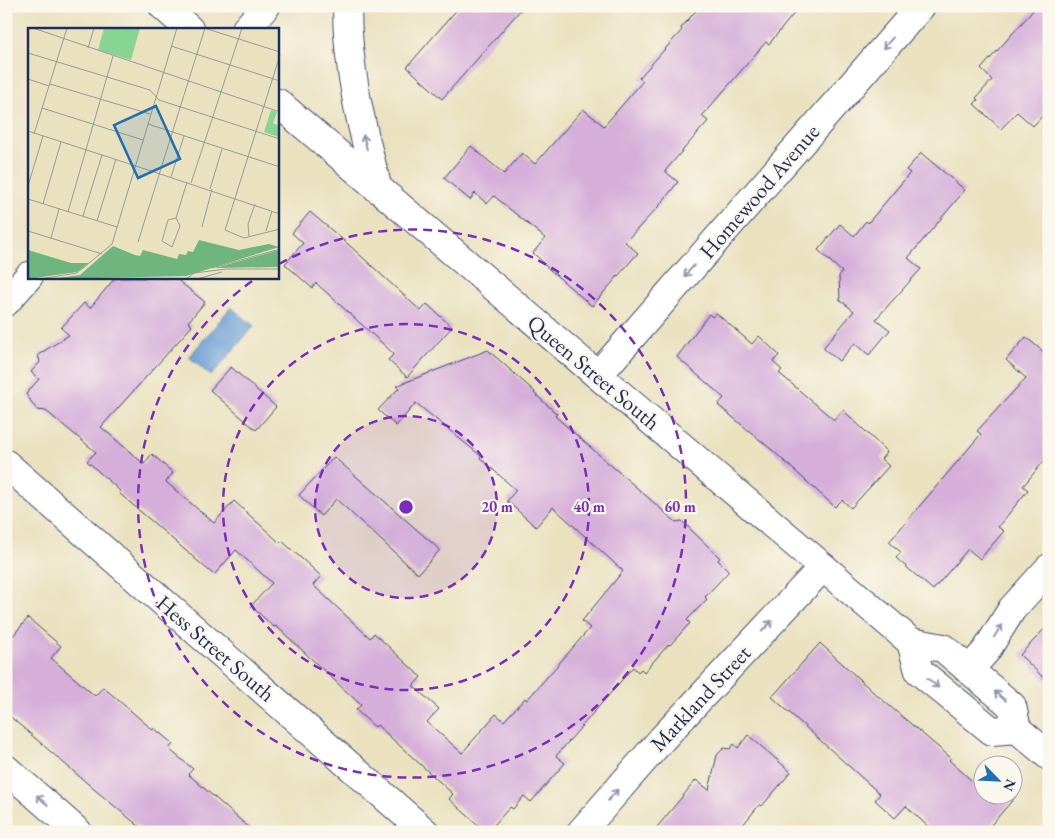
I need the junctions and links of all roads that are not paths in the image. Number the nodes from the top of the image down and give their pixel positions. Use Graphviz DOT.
graph roads {
  1 [pos="163,6"];
  2 [pos="266,6"];
  3 [pos="347,6"];
  4 [pos="920,6"];
  5 [pos="188,28"];
  6 [pos="247,28"];
  7 [pos="279,104"];
  8 [pos="378,190"];
  9 [pos="28,277"];
  10 [pos="6,302"];
  11 [pos="598,375"];
  12 [pos="6,464"];
  13 [pos="822,567"];
  14 [pos="1049,568"];
  15 [pos="911,642"];
  16 [pos="969,670"];
  17 [pos="1017,729"];
  18 [pos="1049,756"];
  19 [pos="6,769"];
  20 [pos="78,832"];
  21 [pos="425,832"];
  22 [pos="581,832"];
  1 -- 5 [label="street"];
  2 -- 6 [label="street"];
  8 -- 3 [label="street, one-way"];
  4 -- 11 [label="street, Homewood Avenue, one-way"];
  7 -- 8 [label="street, Queen Street South"];
  8 -- 11 [label="street, Queen Street South"];
  9 -- 10 [label="street"];
  11 -- 13 [label="street, Queen Street South"];
  12 -- 21 [label="street, Hess Street South"];
  13 -- 15 [label="street, Queen Street South"];
  22 -- 13 [label="street, Markland Street, one-way"];
  16 -- 14 [label="street, one-way"];
  15 -- 16 [label="street, Queen Street South"];
  15 -- 17 [label="street, one-way"];
  17 -- 16 [label="street, Queen Street South, one-way"];
  17 -- 18 [label="street"];
  20 -- 19 [label="street, one-way"];
}
